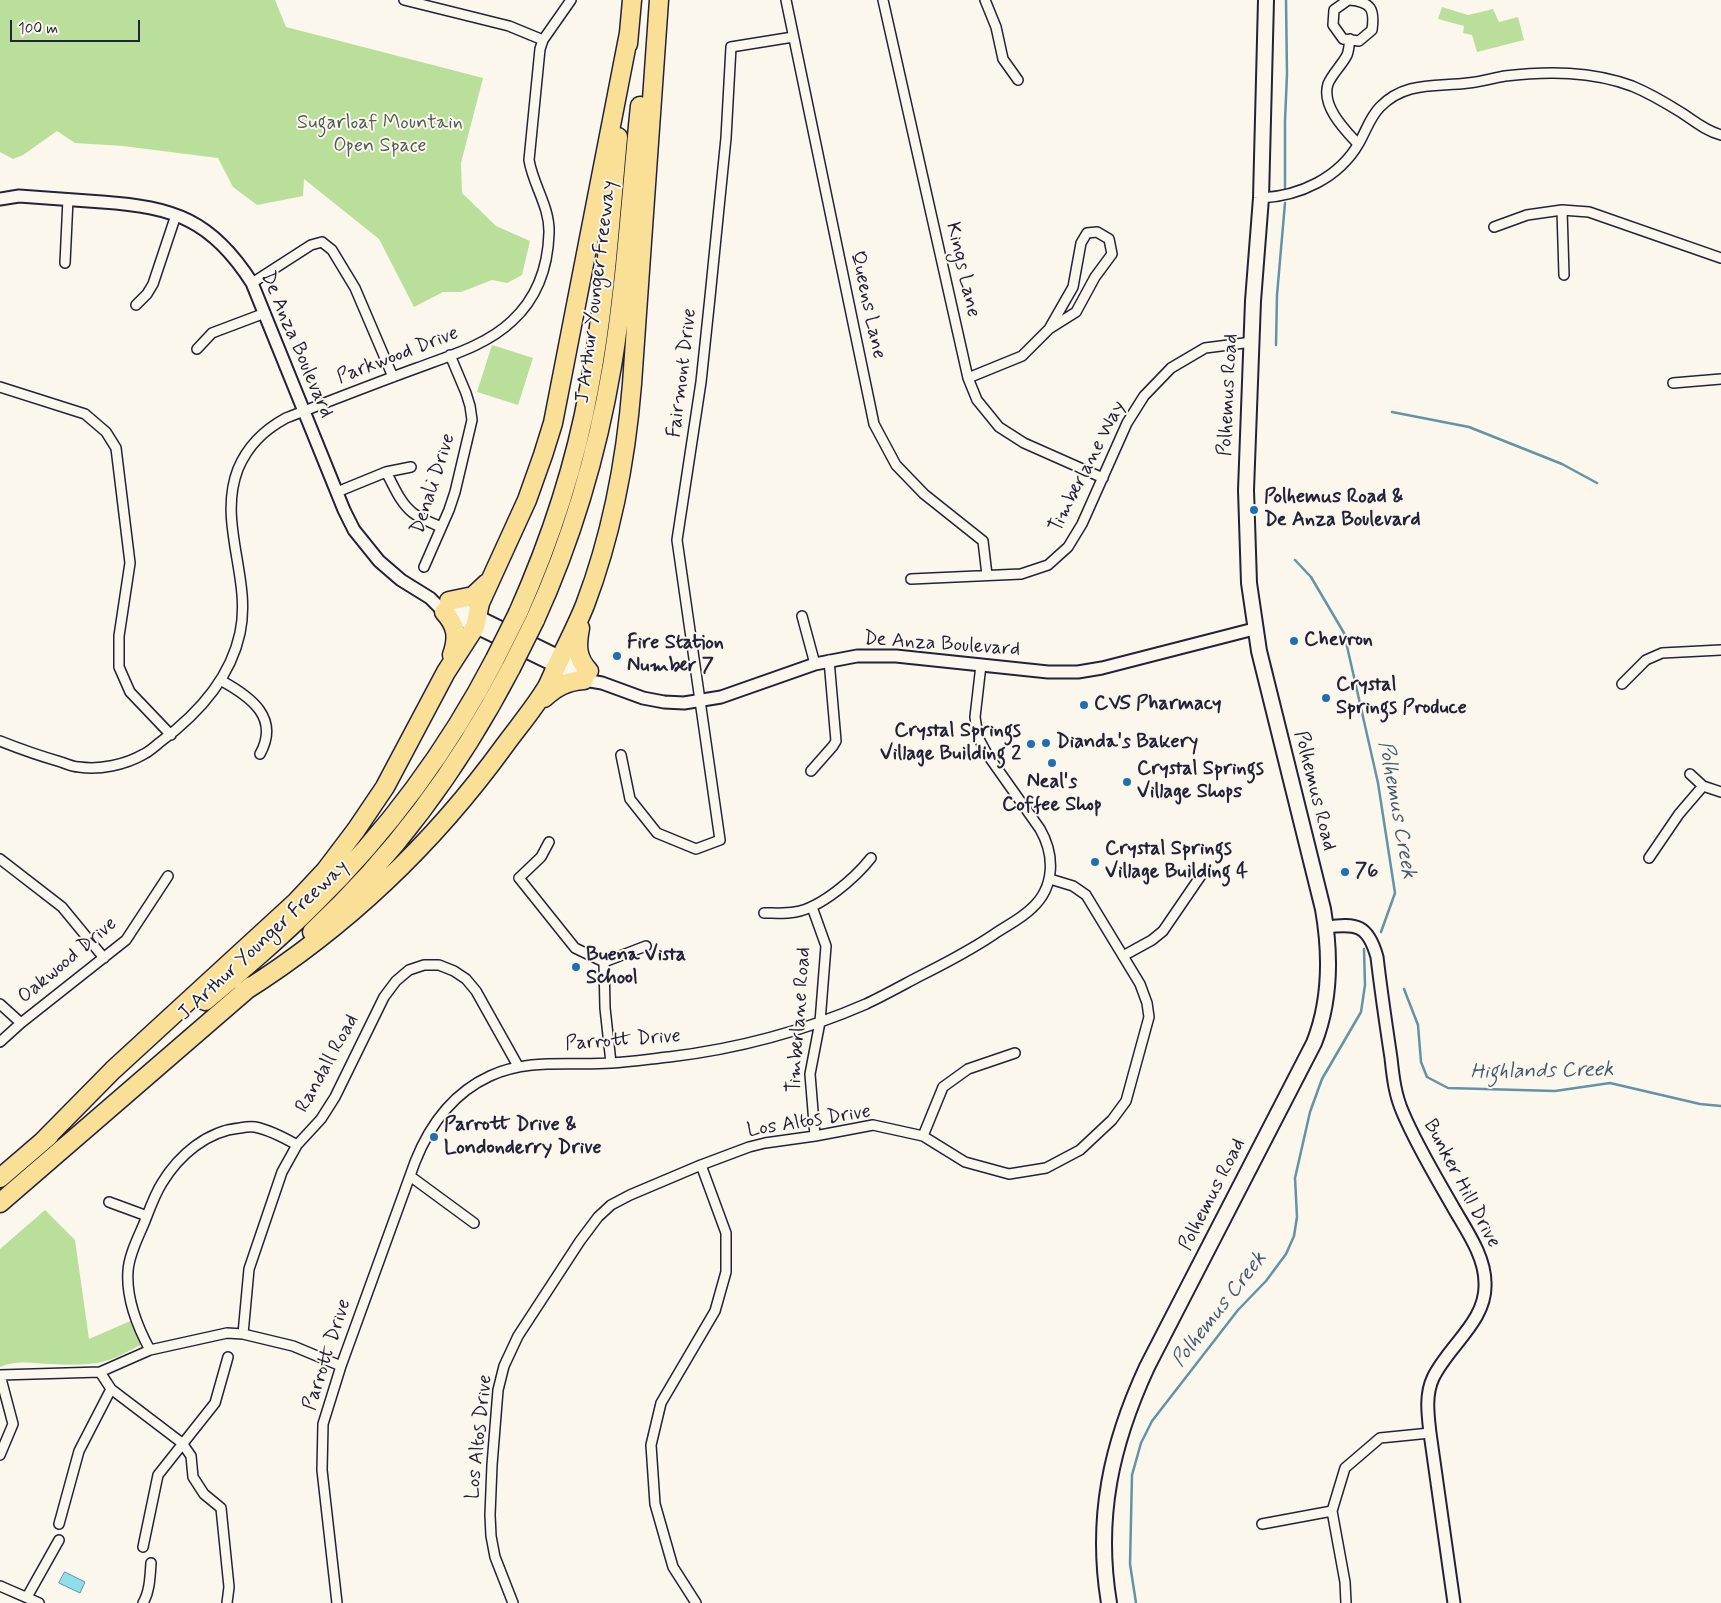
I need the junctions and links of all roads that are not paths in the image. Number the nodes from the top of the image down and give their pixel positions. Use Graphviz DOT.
graph roads {
  1 [pos="404,0"];
  2 [pos="571,0"];
  3 [pos="632,0"];
  4 [pos="650,0"];
  5 [pos="659,0"];
  6 [pos="786,0"];
  7 [pos="883,0"];
  8 [pos="985,0"];
  9 [pos="1266,0"];
  10 [pos="1349,0"];
  11 [pos="629,33"];
  12 [pos="794,37"];
  13 [pos="543,40"];
  14 [pos="1350,40"];
  15 [pos="1018,80"];
  16 [pos="1721,135"];
  17 [pos="1358,144"];
  18 [pos="1261,198"];
  19 [pos="0,199"];
  20 [pos="68,199"];
  21 [pos="1562,210"];
  22 [pos="176,215"];
  23 [pos="1494,227"];
  24 [pos="1721,258"];
  25 [pos="65,262"];
  26 [pos="1564,275"];
  27 [pos="252,283"];
  28 [pos="136,305"];
  29 [pos="265,313"];
  30 [pos="1050,329"];
  31 [pos="1252,342"];
  32 [pos="197,349"];
  33 [pos="450,355"];
  34 [pos="393,377"];
  35 [pos="968,378"];
  36 [pos="1721,379"];
  37 [pos="1673,383"];
  38 [pos="0,388"];
  39 [pos="303,411"];
  40 [pos="411,467"];
  41 [pos="386,472"];
  42 [pos="1103,478"];
  43 [pos="337,492"];
  44 [pos="441,527"];
  45 [pos="424,567"];
  46 [pos="494,573"];
  47 [pos="987,575"];
  48 [pos="911,579"];
  49 [pos="585,605"];
  50 [pos="447,607"];
  51 [pos="802,616"];
  52 [pos="476,621"];
  53 [pos="1254,629"];
  54 [pos="1721,650"];
  55 [pos="829,660"];
  56 [pos="558,661"];
  57 [pos="815,664"];
  58 [pos="981,665"];
  59 [pos="446,672"];
  60 [pos="592,678"];
  61 [pos="222,681"];
  62 [pos="1622,684"];
  63 [pos="701,701"];
  64 [pos="532,708"];
  65 [pos="171,735"];
  66 [pos="0,741"];
  67 [pos="260,754"];
  68 [pos="621,755"];
  69 [pos="810,770"];
  70 [pos="1690,774"];
  71 [pos="1703,786"];
  72 [pos="1721,792"];
  73 [pos="550,842"];
  74 [pos="871,858"];
  75 [pos="1649,858"];
  76 [pos="0,859"];
  77 [pos="1202,874"];
  78 [pos="168,876"];
  79 [pos="1050,879"];
  80 [pos="812,907"];
  81 [pos="764,913"];
  82 [pos="1326,927"];
  83 [pos="646,946"];
  84 [pos="1123,956"];
  85 [pos="104,958"];
  86 [pos="604,962"];
  87 [pos="244,992"];
  88 [pos="0,1004"];
  89 [pos="820,1022"];
  90 [pos="21,1024"];
  91 [pos="0,1042"];
  92 [pos="1015,1053"];
  93 [pos="611,1064"];
  94 [pos="518,1066"];
  95 [pos="815,1136"];
  96 [pos="923,1136"];
  97 [pos="41,1143"];
  98 [pos="297,1145"];
  99 [pos="701,1165"];
  100 [pos="410,1176"];
  101 [pos="0,1178"];
  102 [pos="0,1202"];
  103 [pos="110,1202"];
  104 [pos="147,1216"];
  105 [pos="474,1224"];
  106 [pos="243,1334"];
  107 [pos="150,1350"];
  108 [pos="228,1357"];
  109 [pos="341,1366"];
  110 [pos="100,1372"];
  111 [pos="0,1375"];
  112 [pos="111,1389"];
  113 [pos="1430,1433"];
  114 [pos="182,1443"];
  115 [pos="0,1454"];
  116 [pos="1332,1511"];
  117 [pos="60,1524"];
  118 [pos="1262,1524"];
  119 [pos="58,1540"];
  120 [pos="143,1547"];
  121 [pos="151,1562"];
  122 [pos="0,1586"];
  123 [pos="27,1597"];
  124 [pos="39,1603"];
  125 [pos="143,1603"];
  126 [pos="227,1603"];
  127 [pos="337,1603"];
  128 [pos="513,1603"];
  129 [pos="696,1603"];
  130 [pos="1109,1603"];
  131 [pos="1346,1603"];
  132 [pos="1454,1603"];
  1 -- 13 [label="street"];
  2 -- 13 [label="street, Parkwood Drive"];
  3 -- 11 [label="highway, J Arthur Younger Freeway"];
  4 -- 87 [label="highway, J Arthur Younger Freeway, bridge"];
  5 -- 49 [label="highway"];
  6 -- 12 [label="street, Queens Lane"];
  7 -- 35 [label="street, Kings Lane"];
  8 -- 15 [label="street"];
  9 -- 18 [label="main road, Polhemus Road"];
  10 -- 14 [label="street"];
  10 -- 14 [label="street"];
  11 -- 46 [label="highway"];
  11 -- 97 [label="highway, J Arthur Younger Freeway, bridge"];
  12 -- 47 [label="street, Queens Lane"];
  12 -- 63 [label="street, Fairmont Drive"];
  13 -- 33 [label="street, Parkwood Drive"];
  14 -- 17 [label="street"];
  16 -- 17 [label="street"];
  17 -- 18 [label="street"];
  18 -- 31 [label="main road, Polhemus Road"];
  19 -- 20 [label="street, De Anza Boulevard"];
  20 -- 22 [label="street, De Anza Boulevard"];
  20 -- 25 [label="street"];
  21 -- 23 [label="street"];
  21 -- 24 [label="street"];
  21 -- 26 [label="street"];
  22 -- 27 [label="street, De Anza Boulevard"];
  22 -- 28 [label="street"];
  27 -- 29 [label="street, De Anza Boulevard"];
  27 -- 34 [label="street"];
  29 -- 32 [label="street"];
  29 -- 39 [label="street, De Anza Boulevard"];
  30 -- 30 [label="street"];
  30 -- 35 [label="street"];
  31 -- 42 [label="street, Timberlane Way"];
  31 -- 53 [label="main road, Polhemus Road"];
  33 -- 34 [label="street, Parkwood Drive"];
  33 -- 44 [label="street, Denali Drive"];
  34 -- 39 [label="street, Parkwood Drive"];
  35 -- 42 [label="street, Kings Lane"];
  36 -- 37 [label="street"];
  38 -- 65 [label="street"];
  39 -- 43 [label="street, De Anza Boulevard"];
  39 -- 61 [label="street, Parkwood Drive"];
  40 -- 41 [label="street"];
  41 -- 43 [label="street"];
  41 -- 44 [label="street"];
  42 -- 47 [label="street, Timberlane Way"];
  43 -- 50 [label="street, De Anza Boulevard"];
  44 -- 45 [label="street, Denali Drive"];
  46 -- 50 [label="highway"];
  46 -- 52 [label="highway"];
  47 -- 48 [label="street, Timberlane Way"];
  49 -- 56 [label="highway"];
  49 -- 60 [label="highway"];
  50 -- 52 [label="street, De Anza Boulevard"];
  50 -- 59 [label="highway"];
  51 -- 57 [label="street"];
  52 -- 56 [label="street, De Anza Boulevard"];
  52 -- 59 [label="highway"];
  53 -- 58 [label="street, De Anza Boulevard"];
  53 -- 82 [label="main road, Polhemus Road"];
  54 -- 62 [label="street"];
  55 -- 57 [label="street, De Anza Boulevard"];
  55 -- 58 [label="street, De Anza Boulevard"];
  55 -- 69 [label="street"];
  56 -- 60 [label="street, De Anza Boulevard"];
  56 -- 64 [label="highway"];
  57 -- 63 [label="street, De Anza Boulevard"];
  58 -- 79 [label="street, Parrott Drive"];
  59 -- 97 [label="highway"];
  60 -- 63 [label="street, De Anza Boulevard"];
  60 -- 64 [label="highway"];
  61 -- 65 [label="street, Parkwood Drive"];
  61 -- 67 [label="street"];
  63 -- 68 [label="street, Fairmont Drive"];
  64 -- 87 [label="highway"];
  65 -- 66 [label="street, Parkwood Drive"];
  70 -- 71 [label="street"];
  71 -- 72 [label="street"];
  71 -- 75 [label="street"];
  73 -- 86 [label="street"];
  74 -- 80 [label="street"];
  76 -- 85 [label="street"];
  77 -- 84 [label="street"];
  78 -- 85 [label="street, Oakwood Drive"];
  79 -- 84 [label="street, Los Altos Drive"];
  79 -- 89 [label="street, Parrott Drive"];
  80 -- 81 [label="street"];
  80 -- 89 [label="street, Timberlane Road"];
  82 -- 113 [label="street, Bunker Hill Drive"];
  82 -- 130 [label="main road, Polhemus Road"];
  83 -- 86 [label="street"];
  84 -- 96 [label="street, Los Altos Drive"];
  85 -- 90 [label="street, Oakwood Drive"];
  86 -- 93 [label="street"];
  87 -- 102 [label="highway, J Arthur Younger Freeway"];
  88 -- 90 [label="street"];
  89 -- 93 [label="street, Parrott Drive"];
  89 -- 95 [label="street, Timberlane Road"];
  90 -- 91 [label="street, Oakwood Drive"];
  92 -- 96 [label="street"];
  93 -- 94 [label="street, Parrott Drive"];
  94 -- 98 [label="street, Randall Road"];
  94 -- 100 [label="street, Parrott Drive"];
  95 -- 96 [label="street, Los Altos Drive"];
  95 -- 99 [label="street, Los Altos Drive"];
  97 -- 101 [label="highway, J Arthur Younger Freeway"];
  98 -- 104 [label="street"];
  98 -- 106 [label="street, Randall Road"];
  99 -- 128 [label="street, Los Altos Drive"];
  99 -- 129 [label="street"];
  100 -- 105 [label="street"];
  100 -- 109 [label="street, Parrott Drive"];
  103 -- 104 [label="street"];
  104 -- 107 [label="street"];
  106 -- 107 [label="street"];
  106 -- 109 [label="street"];
  107 -- 110 [label="street"];
  108 -- 114 [label="street"];
  109 -- 127 [label="street, Parrott Drive"];
  110 -- 111 [label="street"];
  110 -- 112 [label="street"];
  111 -- 115 [label="street"];
  112 -- 114 [label="street"];
  112 -- 117 [label="street"];
  113 -- 116 [label="street"];
  113 -- 132 [label="street, Bunker Hill Drive"];
  114 -- 120 [label="street"];
  114 -- 126 [label="street"];
  116 -- 118 [label="street"];
  116 -- 131 [label="street"];
  119 -- 123 [label="street"];
  121 -- 125 [label="street"];
  122 -- 123 [label="street"];
  123 -- 124 [label="street"];
}
